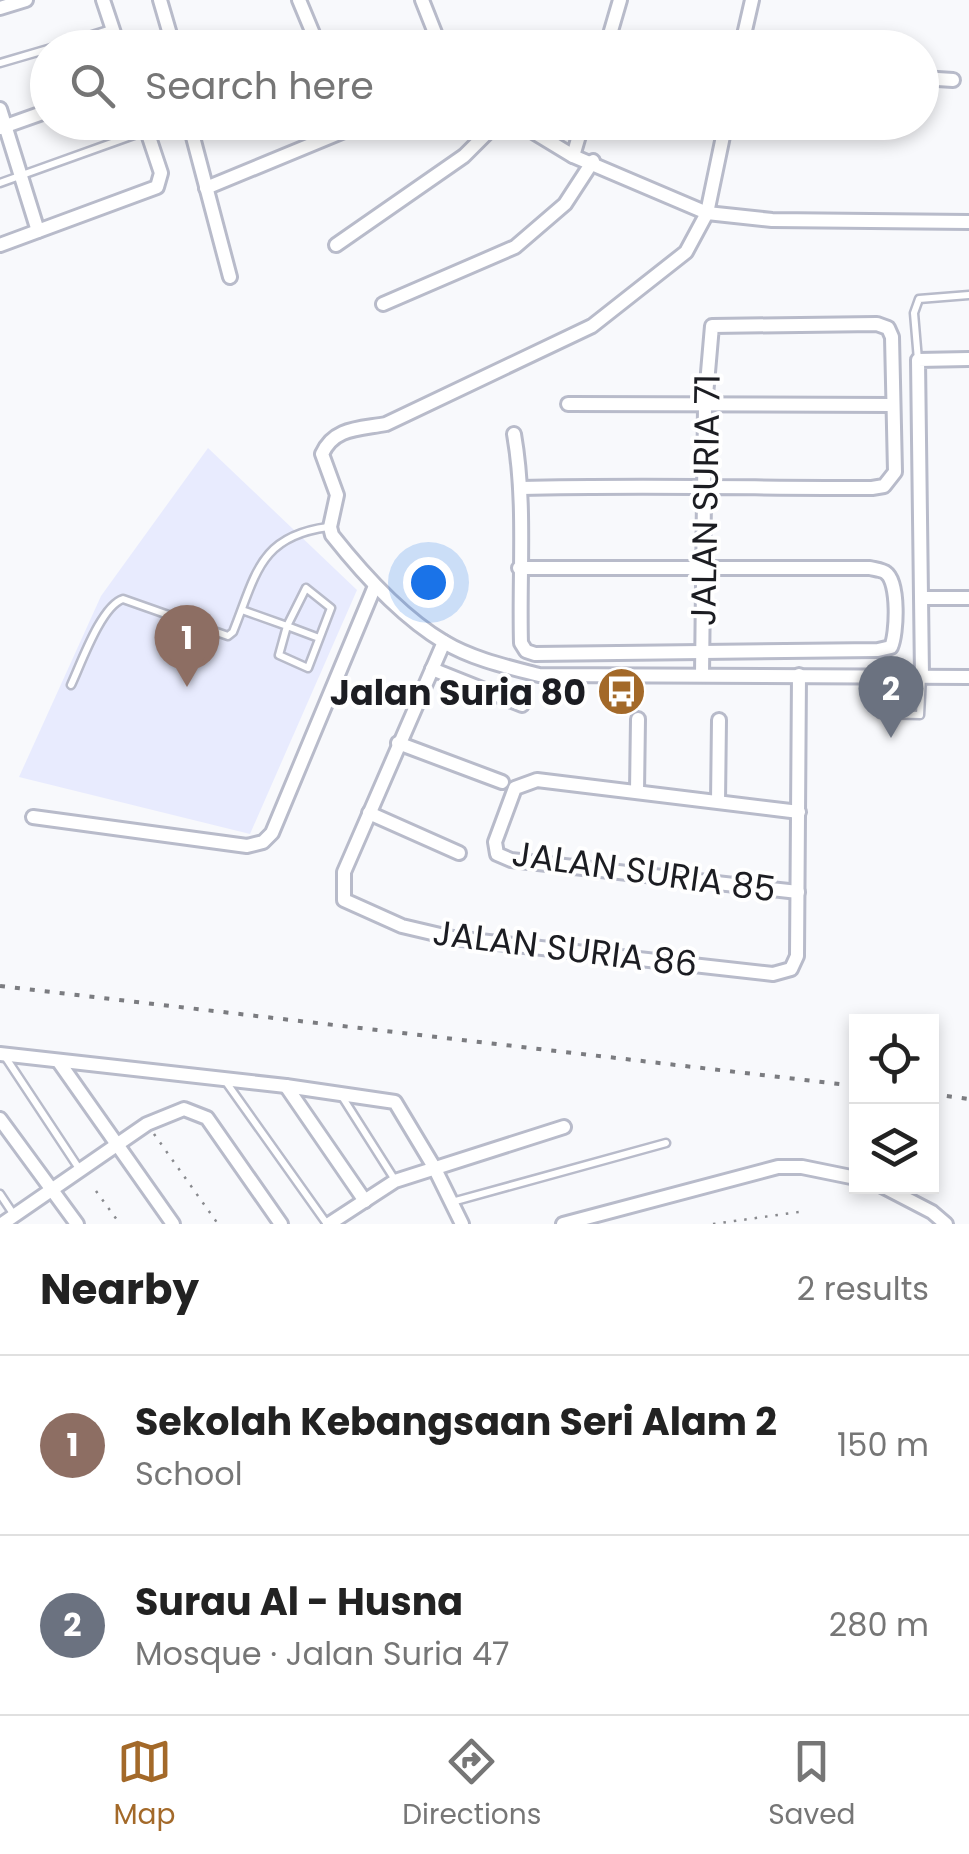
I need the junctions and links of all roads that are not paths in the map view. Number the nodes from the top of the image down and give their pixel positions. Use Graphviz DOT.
graph roads {
  1 [pos="26,0"];
  2 [pos="103,0"];
  3 [pos="160,0"];
  4 [pos="299,0"];
  5 [pos="422,0"];
  6 [pos="620,0"];
  7 [pos="752,0"];
  8 [pos="0,8"];
  9 [pos="112,28"];
  10 [pos="106,30"];
  11 [pos="169,30"];
  12 [pos="311,30"];
  13 [pos="434,30"];
  14 [pos="611,30"];
  15 [pos="746,30"];
  16 [pos="30,54"];
  17 [pos="0,64"];
  18 [pos="939,79"];
  19 [pos="953,80"];
  20 [pos="0,109"];
  21 [pos="30,118"];
  22 [pos="3,127"];
  23 [pos="112,140"];
  24 [pos="149,140"];
  25 [pos="194,140"];
  26 [pos="317,140"];
  27 [pos="480,140"];
  28 [pos="547,140"];
  29 [pos="578,140"];
  30 [pos="722,140"];
  31 [pos="573,156"];
  32 [pos="593,162"];
  33 [pos="21,176"];
  34 [pos="0,183"];
  35 [pos="206,188"];
  36 [pos="708,213"];
  37 [pos="969,222"];
  38 [pos="38,232"];
  39 [pos="0,246"];
  40 [pos="336,246"];
  41 [pos="230,277"];
  42 [pos="969,295"];
  43 [pos="383,304"];
  44 [pos="969,359"];
  45 [pos="918,360"];
  46 [pos="568,404"];
  47 [pos="893,405"];
  48 [pos="705,406"];
  49 [pos="514,434"];
  50 [pos="521,488"];
  51 [pos="705,488"];
  52 [pos="330,527"];
  53 [pos="519,568"];
  54 [pos="703,569"];
  55 [pos="375,586"];
  56 [pos="922,598"];
  57 [pos="969,598"];
  58 [pos="242,610"];
  59 [pos="287,626"];
  60 [pos="319,638"];
  61 [pos="444,642"];
  62 [pos="702,653"];
  63 [pos="432,669"];
  64 [pos="702,675"];
  65 [pos="800,675"];
  66 [pos="922,676"];
  67 [pos="969,677"];
  68 [pos="71,686"];
  69 [pos="522,705"];
  70 [pos="880,714"];
  71 [pos="638,720"];
  72 [pos="719,720"];
  73 [pos="398,743"];
  74 [pos="502,782"];
  75 [pos="638,791"];
  76 [pos="718,801"];
  77 [pos="799,812"];
  78 [pos="369,814"];
  79 [pos="33,816"];
  80 [pos="459,852"];
  81 [pos="798,892"];
  82 [pos="2,1054"];
  83 [pos="59,1062"];
  84 [pos="226,1081"];
  85 [pos="286,1086"];
  86 [pos="341,1095"];
  87 [pos="0,1119"];
  88 [pos="564,1127"];
  89 [pos="666,1143"];
  90 [pos="116,1145"];
  91 [pos="434,1166"];
  92 [pos="80,1171"];
  93 [pos="849,1177"];
  94 [pos="396,1182"];
  95 [pos="53,1191"];
  96 [pos="0,1194"];
  97 [pos="895,1194"];
  98 [pos="365,1202"];
  99 [pos="451,1202"];
  100 [pos="606,1218"];
  101 [pos="8,1220"];
  102 [pos="940,1222"];
  103 [pos="77,1224"];
  104 [pos="173,1224"];
  105 [pos="281,1224"];
  106 [pos="328,1224"];
  107 [pos="462,1224"];
  108 [pos="563,1224"];
  1 -- 8 [label="street"];
  2 -- 9 [label="street"];
  3 -- 11 [label="street"];
  4 -- 12 [label="street"];
  5 -- 13 [label="street"];
  6 -- 14 [label="street"];
  7 -- 15 [label="street"];
  9 -- 10 [label="lane"];
  16 -- 17 [label="lane"];
  18 -- 19 [label="street"];
  20 -- 22 [label="street"];
  21 -- 22 [label="street"];
  22 -- 33 [label="street"];
  23 -- 33 [label="lane"];
  24 -- 38 [label="street"];
  25 -- 35 [label="street"];
  26 -- 35 [label="street"];
  27 -- 40 [label="street"];
  28 -- 31 [label="street"];
  29 -- 31 [label="street"];
  30 -- 36 [label="street"];
  31 -- 32 [label="street"];
  32 -- 36 [label="street"];
  32 -- 43 [label="street"];
  33 -- 34 [label="lane"];
  33 -- 38 [label="street"];
  35 -- 41 [label="street"];
  36 -- 37 [label="street"];
  36 -- 52 [label="street"];
  38 -- 39 [label="street"];
  42 -- 45 [label="lane"];
  44 -- 45 [label="street"];
  45 -- 56 [label="street"];
  46 -- 48 [label="street"];
  47 -- 48 [label="street"];
  47 -- 48 [label="street, JALAN SURIA 71"];
  47 -- 51 [label="street"];
  48 -- 51 [label="street, JALAN SURIA 71"];
  49 -- 50 [label="street"];
  50 -- 51 [label="street"];
  50 -- 53 [label="street"];
  51 -- 54 [label="street, JALAN SURIA 71"];
  52 -- 55 [label="street"];
  52 -- 58 [label="lane"];
  53 -- 54 [label="street"];
  53 -- 62 [label="street"];
  54 -- 62 [label="street, JALAN SURIA 71"];
  54 -- 62 [label="street"];
  55 -- 61 [label="street"];
  55 -- 79 [label="street"];
  56 -- 57 [label="street"];
  56 -- 66 [label="street"];
  58 -- 59 [label="lane"];
  58 -- 68 [label="lane"];
  59 -- 60 [label="lane"];
  59 -- 60 [label="lane"];
  59 -- 60 [label="lane"];
  61 -- 63 [label="street"];
  61 -- 64 [label="street"];
  62 -- 64 [label="street, JALAN SURIA 71"];
  63 -- 69 [label="street"];
  63 -- 73 [label="street"];
  64 -- 65 [label="street"];
  65 -- 66 [label="street"];
  65 -- 77 [label="street"];
  66 -- 67 [label="street"];
  66 -- 70 [label="lane"];
  71 -- 75 [label="street"];
  72 -- 76 [label="street"];
  73 -- 74 [label="street"];
  73 -- 78 [label="street"];
  75 -- 76 [label="street"];
  75 -- 81 [label="street, JALAN SURIA 85"];
  76 -- 77 [label="street"];
  77 -- 81 [label="street"];
  78 -- 80 [label="street"];
  78 -- 81 [label="street, JALAN SURIA 86"];
  82 -- 83 [label="street"];
  82 -- 92 [label="lane"];
  83 -- 84 [label="street"];
  83 -- 90 [label="street"];
  84 -- 85 [label="street"];
  84 -- 106 [label="lane"];
  85 -- 86 [label="street"];
  85 -- 98 [label="street"];
  86 -- 91 [label="street"];
  86 -- 94 [label="lane"];
  87 -- 95 [label="street"];
  88 -- 91 [label="street"];
  89 -- 99 [label="lane"];
  90 -- 92 [label="street"];
  90 -- 104 [label="street"];
  90 -- 105 [label="street"];
  91 -- 94 [label="street"];
  91 -- 99 [label="street"];
  92 -- 95 [label="street"];
  93 -- 100 [label="street"];
  94 -- 98 [label="street"];
  95 -- 101 [label="street"];
  95 -- 103 [label="street"];
  96 -- 101 [label="lane"];
  97 -- 102 [label="street"];
  98 -- 106 [label="street"];
  99 -- 107 [label="street"];
  100 -- 108 [label="street"];
}
